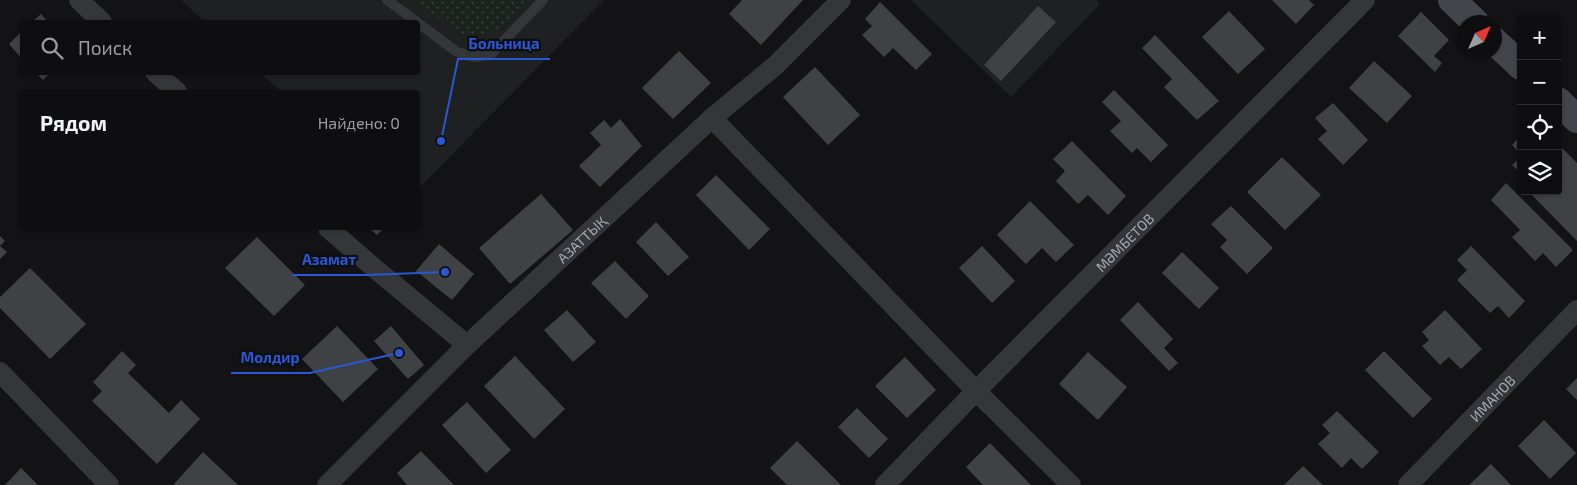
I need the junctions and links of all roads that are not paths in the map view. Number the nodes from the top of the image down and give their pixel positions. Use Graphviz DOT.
graph roads {
  1 [pos="79,0"];
  2 [pos="387,0"];
  3 [pos="543,0"];
  4 [pos="841,0"];
  5 [pos="1365,0"];
  6 [pos="1452,0"];
  7 [pos="1468,15"];
  8 [pos="100,20"];
  9 [pos="413,20"];
  10 [pos="420,25"];
  11 [pos="1502,48"];
  12 [pos="1517,62"];
  13 [pos="158,75"];
  14 [pos="175,90"];
  15 [pos="1562,105"];
  16 [pos="712,118"];
  17 [pos="1577,119"];
  18 [pos="330,230"];
  19 [pos="1577,310"];
  20 [pos="468,345"];
  21 [pos="0,372"];
  22 [pos="976,391"];
  23 [pos="109,485"];
  24 [pos="327,485"];
  25 [pos="885,485"];
  26 [pos="1071,485"];
  27 [pos="1408,485"];
  1 -- 8 [label="street"];
  2 -- 9 [label="lane"];
  3 -- 10 [label="lane"];
  4 -- 16 [label="street, АЗАТТЫҚ"];
  5 -- 22 [label="street, МӘМБЕТОВ"];
  6 -- 7 [label="street"];
  11 -- 12 [label="street"];
  13 -- 14 [label="street"];
  15 -- 17 [label="street"];
  16 -- 20 [label="street, АЗАТТЫҚ"];
  16 -- 22 [label="street"];
  18 -- 20 [label="street"];
  19 -- 27 [label="street, ИМАНОВ"];
  20 -- 24 [label="street, АЗАТТЫҚ"];
  21 -- 23 [label="street"];
  22 -- 25 [label="street, МӘМБЕТОВ"];
  22 -- 26 [label="street"];
}
